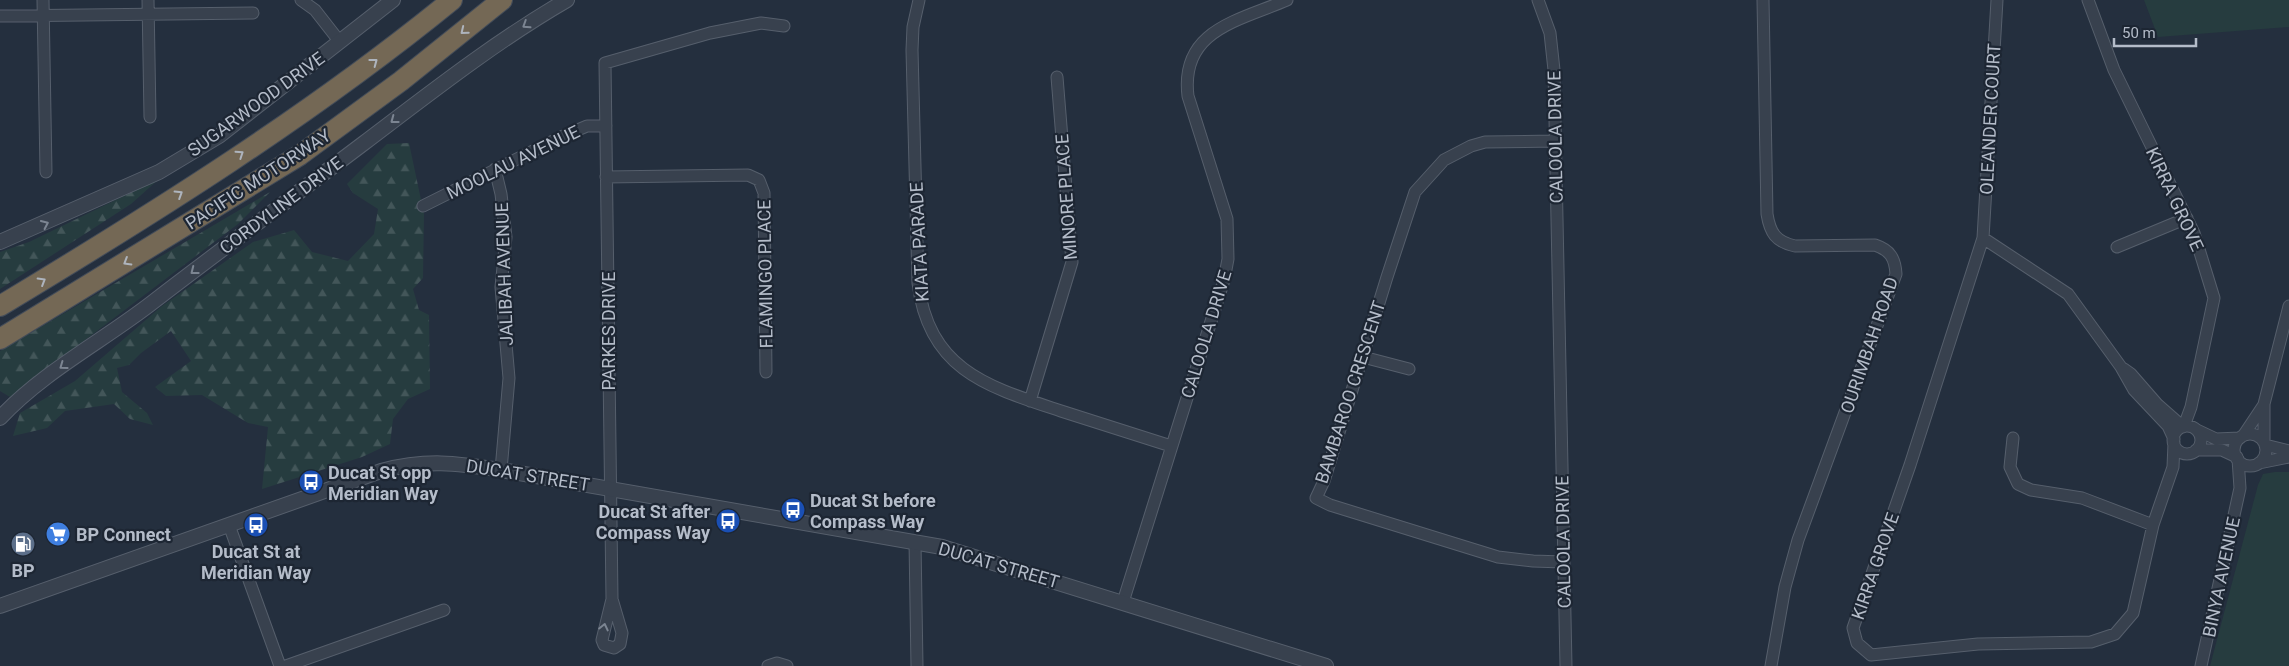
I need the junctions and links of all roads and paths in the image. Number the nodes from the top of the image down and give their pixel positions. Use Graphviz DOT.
graph roads {
  1 [pos="43,0"];
  2 [pos="148,0"];
  3 [pos="302,0"];
  4 [pos="393,0"];
  5 [pos="452,0"];
  6 [pos="502,0"];
  7 [pos="568,0"];
  8 [pos="919,0"];
  9 [pos="1287,0"];
  10 [pos="1538,0"];
  11 [pos="1762,0"];
  12 [pos="1997,0"];
  13 [pos="2088,0"];
  14 [pos="148,13"];
  15 [pos="253,13"];
  16 [pos="0,16"];
  17 [pos="44,16"];
  18 [pos="784,26"];
  19 [pos="340,42"];
  20 [pos="1057,77"];
  21 [pos="150,117"];
  22 [pos="606,126"];
  23 [pos="1555,141"];
  24 [pos="495,169"];
  25 [pos="46,172"];
  26 [pos="606,177"];
  27 [pos="423,206"];
  28 [pos="2187,218"];
  29 [pos="1983,238"];
  30 [pos="0,242"];
  31 [pos="2117,247"];
  32 [pos="0,306"];
  33 [pos="2289,306"];
  34 [pos="0,340"];
  35 [pos="1363,357"];
  36 [pos="2121,367"];
  37 [pos="1409,369"];
  38 [pos="766,372"];
  39 [pos="1030,401"];
  40 [pos="2264,404"];
  41 [pos="0,418"];
  42 [pos="2190,428"];
  43 [pos="2242,437"];
  44 [pos="2013,438"];
  45 [pos="2174,441"];
  46 [pos="2264,443"];
  47 [pos="1171,446"];
  48 [pos="2195,451"];
  49 [pos="2289,451"];
  50 [pos="2289,457"];
  51 [pos="2237,458"];
  52 [pos="2258,464"];
  53 [pos="2173,467"];
  54 [pos="501,470"];
  55 [pos="609,488"];
  56 [pos="2240,488"];
  57 [pos="2153,524"];
  58 [pos="229,525"];
  59 [pos="916,542"];
  60 [pos="1562,562"];
  61 [pos="612,600"];
  62 [pos="1123,602"];
  63 [pos="0,606"];
  64 [pos="444,610"];
  65 [pos="280,666"];
  66 [pos="286,666"];
  67 [pos="768,666"];
  68 [pos="787,666"];
  69 [pos="917,666"];
  70 [pos="1326,666"];
  71 [pos="1566,666"];
  72 [pos="1771,666"];
  73 [pos="2201,666"];
  1 -- 17 [label="street"];
  2 -- 14 [label="street"];
  3 -- 19 [label="street"];
  4 -- 19 [label="street, SUGARWOOD DRIVE"];
  32 -- 5 [label="highway, PACIFIC MOTORWAY, one-way"];
  6 -- 34 [label="highway, PACIFIC MOTORWAY, one-way"];
  7 -- 41 [label="street, CORDYLINE DRIVE, one-way"];
  8 -- 39 [label="street, KIATA PARADE"];
  9 -- 47 [label="street, CALOOLA DRIVE"];
  10 -- 23 [label="street, CALOOLA DRIVE"];
  11 -- 72 [label="street, OURIMBAH ROAD"];
  12 -- 29 [label="street, OLEANDER COURT"];
  13 -- 28 [label="street, KIRRA GROVE"];
  14 -- 15 [label="street"];
  14 -- 17 [label="street"];
  14 -- 21 [label="street"];
  16 -- 17 [label="street"];
  17 -- 25 [label="street"];
  18 -- 22 [label="street, PARKES DRIVE"];
  30 -- 19 [label="street, SUGARWOOD DRIVE, one-way"];
  20 -- 39 [label="street, MINORE PLACE"];
  22 -- 24 [label="street, MOOLAU AVENUE"];
  22 -- 26 [label="street, PARKES DRIVE"];
  23 -- 35 [label="street, BAMBAROO CRESCENT"];
  23 -- 60 [label="street, CALOOLA DRIVE"];
  24 -- 27 [label="street, MOOLAU AVENUE"];
  24 -- 54 [label="street, JALIBAH AVENUE"];
  26 -- 38 [label="street, FLAMINGO PLACE"];
  26 -- 55 [label="street, PARKES DRIVE"];
  28 -- 31 [label="street"];
  28 -- 42 [label="street, KIRRA GROVE"];
  29 -- 36 [label="street"];
  29 -- 57 [label="street, KIRRA GROVE"];
  33 -- 40 [label="street"];
  35 -- 37 [label="street"];
  35 -- 60 [label="street, BAMBAROO CRESCENT"];
  36 -- 42 [label="street"];
  36 -- 45 [label="street"];
  39 -- 47 [label="street, KIATA PARADE"];
  40 -- 43 [label="street"];
  40 -- 46 [label="street"];
  42 -- 43 [label="street"];
  42 -- 45 [label="street"];
  42 -- 48 [label="street"];
  43 -- 46 [label="street"];
  43 -- 51 [label="street"];
  44 -- 57 [label="street"];
  45 -- 48 [label="street"];
  45 -- 53 [label="street, KIRRA GROVE"];
  46 -- 49 [label="street"];
  46 -- 52 [label="street"];
  47 -- 62 [label="street, CALOOLA DRIVE"];
  48 -- 51 [label="street"];
  48 -- 53 [label="street"];
  50 -- 52 [label="street"];
  51 -- 52 [label="street"];
  51 -- 56 [label="street, BINYA AVENUE"];
  52 -- 56 [label="street, BINYA AVENUE"];
  53 -- 57 [label="street, KIRRA GROVE"];
  54 -- 55 [label="street, DUCAT STREET"];
  54 -- 58 [label="street, DUCAT STREET"];
  55 -- 59 [label="street, DUCAT STREET"];
  55 -- 61 [label="street, PARKES DRIVE"];
  56 -- 73 [label="street, BINYA AVENUE"];
  58 -- 63 [label="street, DUCAT STREET"];
  58 -- 65 [label="street"];
  59 -- 62 [label="street, DUCAT STREET"];
  59 -- 69 [label="street"];
  60 -- 71 [label="street, CALOOLA DRIVE"];
  62 -- 70 [label="street, DUCAT STREET"];
  64 -- 66 [label="street"];
  67 -- 68 [label="street"];
}
